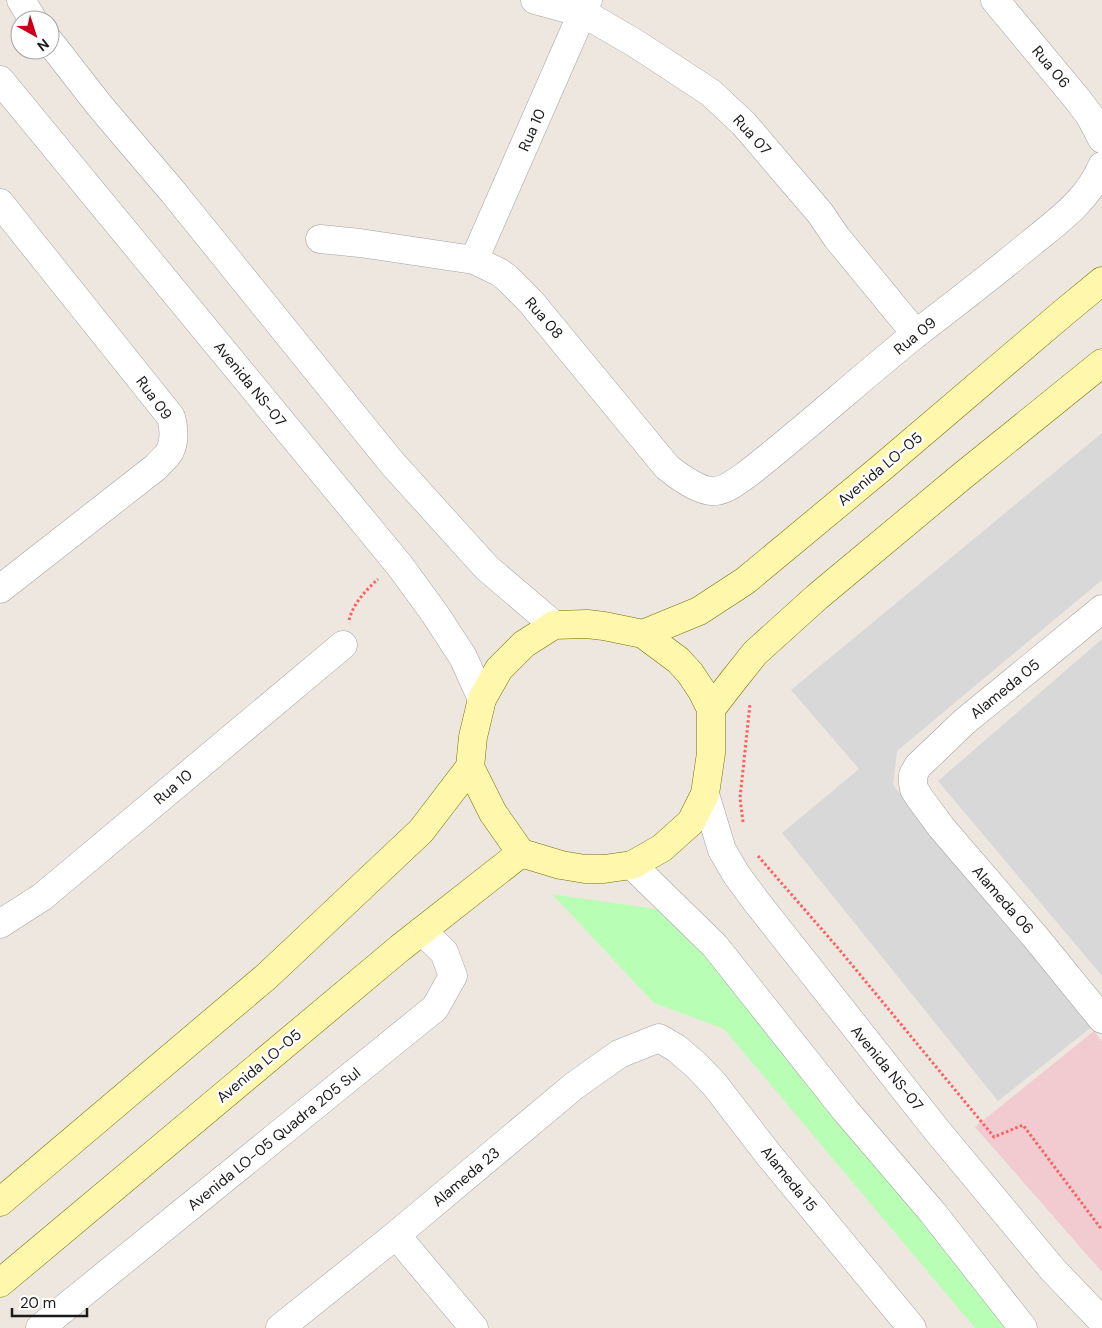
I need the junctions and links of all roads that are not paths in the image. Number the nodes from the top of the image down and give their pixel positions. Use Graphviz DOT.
graph roads {
  1 [pos="535,0"];
  2 [pos="995,0"];
  3 [pos="586,7"];
  4 [pos="60,55"];
  5 [pos="0,80"];
  6 [pos="1102,139"];
  7 [pos="1102,166"];
  8 [pos="0,203"];
  9 [pos="320,239"];
  10 [pos="474,260"];
  11 [pos="1102,281"];
  12 [pos="916,334"];
  13 [pos="1102,363"];
  14 [pos="714,491"];
  15 [pos="0,589"];
  16 [pos="1102,609"];
  17 [pos="554,624"];
  18 [pos="643,634"];
  19 [pos="342,645"];
  20 [pos="482,699"];
  21 [pos="711,709"];
  22 [pos="470,768"];
  23 [pos="913,775"];
  24 [pos="705,794"];
  25 [pos="521,853"];
  26 [pos="632,865"];
  27 [pos="0,924"];
  28 [pos="422,931"];
  29 [pos="1102,1020"];
  30 [pos="659,1038"];
  31 [pos="0,1202"];
  32 [pos="396,1235"];
  33 [pos="0,1283"];
  34 [pos="1102,1321"];
  35 [pos="40,1328"];
  36 [pos="280,1328"];
  37 [pos="474,1328"];
  38 [pos="912,1328"];
  39 [pos="1023,1328"];
  1 -- 3 [label="street, Rua 07"];
  2 -- 6 [label="street, Rua 06"];
  3 -- 10 [label="street, Rua 10"];
  3 -- 12 [label="street, Rua 07"];
  4 -- 17 [label="street"];
  5 -- 20 [label="street, Avenida NS-07"];
  7 -- 12 [label="street, Rua 09"];
  8 -- 15 [label="street, Rua 09"];
  9 -- 10 [label="street, Rua 08"];
  10 -- 14 [label="street, Rua 08"];
  11 -- 18 [label="main road, Avenida LO-05"];
  12 -- 14 [label="street, Rua 09"];
  13 -- 21 [label="main road"];
  16 -- 23 [label="street, Alameda 05"];
  17 -- 18 [label="main road"];
  17 -- 20 [label="main road"];
  18 -- 21 [label="main road"];
  19 -- 27 [label="street, Rua 10"];
  20 -- 22 [label="main road"];
  21 -- 24 [label="main road"];
  22 -- 25 [label="main road"];
  22 -- 31 [label="main road"];
  23 -- 29 [label="street, Alameda 06"];
  24 -- 26 [label="main road"];
  24 -- 34 [label="street, Avenida NS-07"];
  25 -- 26 [label="main road"];
  25 -- 28 [label="main road, Avenida LO-05"];
  26 -- 39 [label="street"];
  28 -- 33 [label="main road, Avenida LO-05"];
  28 -- 35 [label="street, Avenida LO-05 Quadra 205 Sul"];
  30 -- 32 [label="street, Alameda 23"];
  30 -- 38 [label="street, Alameda 15"];
  32 -- 36 [label="street, Alameda 23"];
  32 -- 37 [label="street"];
}
